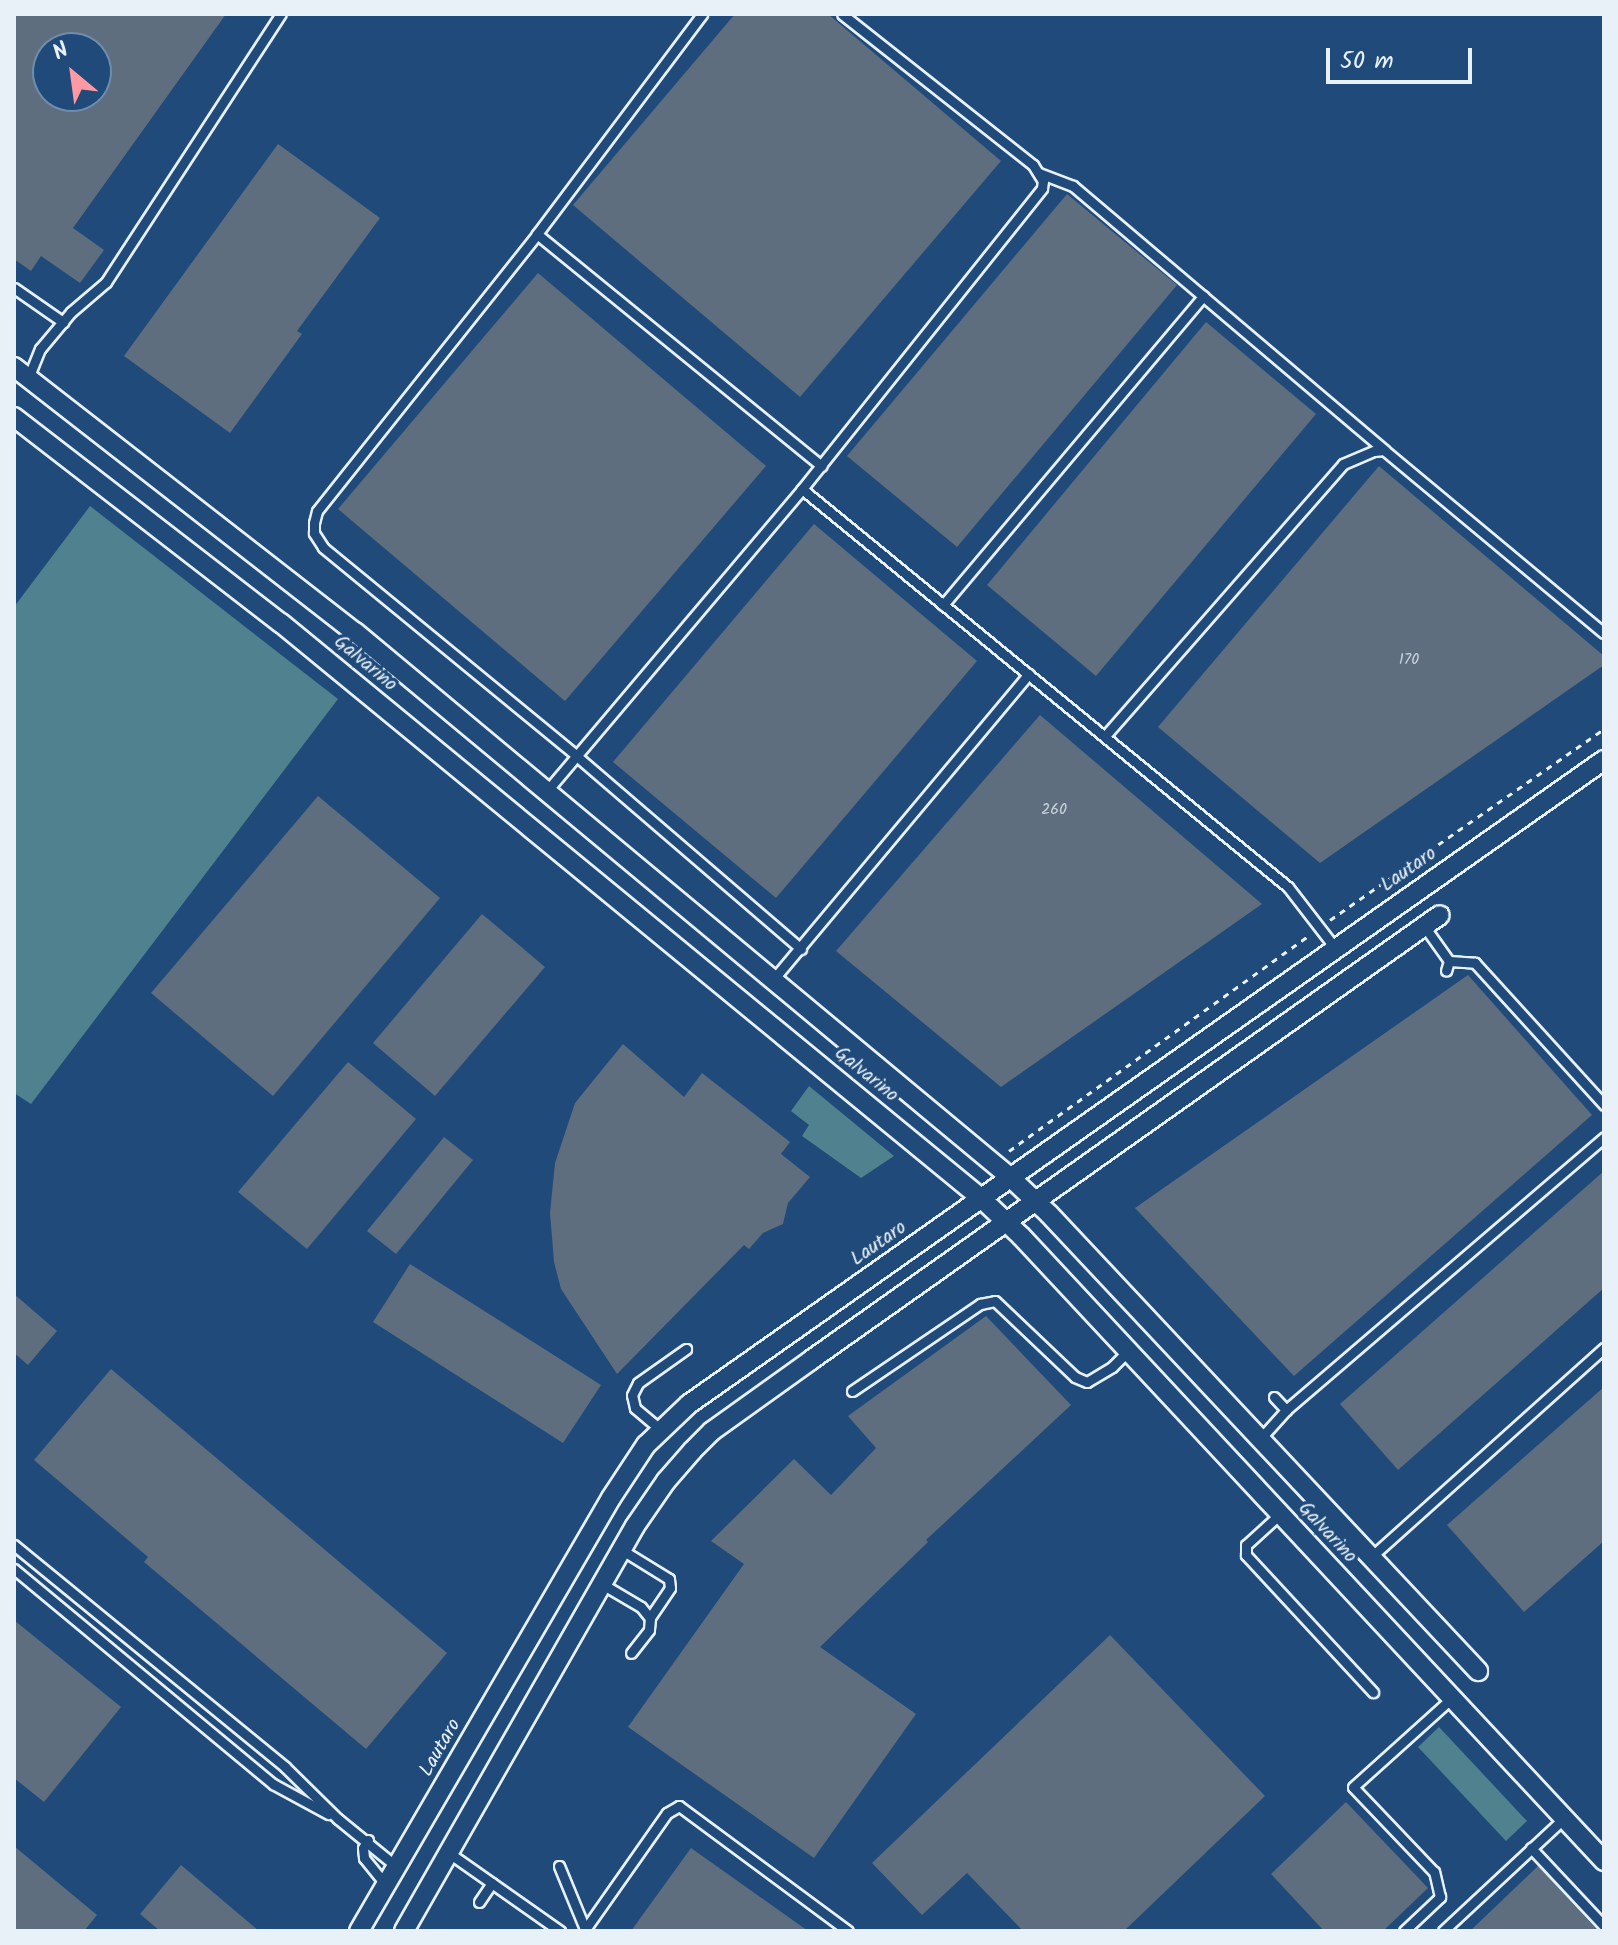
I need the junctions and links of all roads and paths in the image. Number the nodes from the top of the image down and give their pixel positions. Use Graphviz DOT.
graph roads {
  1 [pos="281,14"];
  2 [pos="702,14"];
  3 [pos="842,14"];
  4 [pos="1039,173"];
  5 [pos="537,234"];
  6 [pos="14,288"];
  7 [pos="1203,296"];
  8 [pos="63,322"];
  9 [pos="14,367"];
  10 [pos="32,381"];
  11 [pos="14,417"];
  12 [pos="1384,450"];
  13 [pos="821,466"];
  14 [pos="802,489"];
  15 [pos="943,605"];
  16 [pos="1604,633"];
  17 [pos="1029,674"];
  18 [pos="1604,729"];
  19 [pos="1105,736"];
  20 [pos="577,756"];
  21 [pos="1604,760"];
  22 [pos="546,792"];
  23 [pos="1440,915"];
  24 [pos="1424,926"];
  25 [pos="1320,927"];
  26 [pos="801,949"];
  27 [pos="1336,949"];
  28 [pos="772,981"];
  29 [pos="1604,1105"];
  30 [pos="1604,1137"];
  31 [pos="993,1163"];
  32 [pos="1011,1178"];
  33 [pos="982,1199"];
  34 [pos="1035,1202"];
  35 [pos="1008,1222"];
  36 [pos="1604,1348"];
  37 [pos="686,1349"];
  38 [pos="1128,1351"];
  39 [pos="852,1391"];
  40 [pos="1274,1397"];
  41 [pos="1286,1410"];
  42 [pos="661,1430"];
  43 [pos="1260,1439"];
  44 [pos="1280,1514"];
  45 [pos="14,1545"];
  46 [pos="622,1550"];
  47 [pos="1371,1557"];
  48 [pos="14,1569"];
  49 [pos="602,1584"];
  50 [pos="650,1618"];
  51 [pos="631,1653"];
  52 [pos="1478,1671"];
  53 [pos="1373,1692"];
  54 [pos="1452,1698"];
  55 [pos="1564,1818"];
  56 [pos="338,1819"];
  57 [pos="367,1841"];
  58 [pos="1531,1848"];
  59 [pos="449,1853"];
  60 [pos="1604,1861"];
  61 [pos="559,1866"];
  62 [pos="397,1867"];
  63 [pos="492,1883"];
  64 [pos="386,1885"];
  65 [pos="479,1902"];
  66 [pos="1604,1926"];
  67 [pos="584,1930"];
  68 [pos="359,1931"];
  69 [pos="404,1931"];
  70 [pos="560,1931"];
  71 [pos="848,1931"];
  72 [pos="1404,1931"];
  73 [pos="1443,1931"];
  1 -- 8 [label="lane"];
  2 -- 5 [label="lane"];
  3 -- 4 [label="lane"];
  4 -- 7 [label="lane"];
  4 -- 13 [label="lane"];
  5 -- 13 [label="lane"];
  5 -- 20 [label="lane"];
  6 -- 8 [label="lane"];
  7 -- 12 [label="lane"];
  7 -- 15 [label="lane"];
  8 -- 10 [label="lane"];
  9 -- 10 [label="street, Galvarino"];
  10 -- 22 [label="street, Galvarino"];
  11 -- 33 [label="street, Galvarino"];
  12 -- 16 [label="lane"];
  12 -- 19 [label="lane"];
  13 -- 14 [label="lane"];
  14 -- 15 [label="lane"];
  14 -- 20 [label="lane"];
  15 -- 17 [label="lane"];
  17 -- 19 [label="lane"];
  17 -- 26 [label="lane"];
  18 -- 25 [label="path"];
  19 -- 25 [label="lane"];
  20 -- 22 [label="lane"];
  20 -- 26 [label="lane"];
  21 -- 27 [label="street, Lautaro"];
  22 -- 28 [label="street, Galvarino"];
  23 -- 24 [label="street"];
  24 -- 29 [label="lane"];
  24 -- 34 [label="street"];
  25 -- 27 [label="lane"];
  25 -- 31 [label="path"];
  26 -- 28 [label="lane"];
  27 -- 32 [label="street, Lautaro"];
  28 -- 31 [label="street, Galvarino"];
  30 -- 41 [label="lane"];
  31 -- 32 [label="street, Galvarino"];
  32 -- 33 [label="street, Lautaro"];
  32 -- 34 [label="street, Galvarino"];
  33 -- 35 [label="street, Galvarino"];
  33 -- 42 [label="street, Lautaro"];
  34 -- 35 [label="street"];
  34 -- 43 [label="street, Galvarino"];
  35 -- 38 [label="street, Galvarino"];
  35 -- 46 [label="street"];
  36 -- 47 [label="lane"];
  37 -- 42 [label="lane"];
  38 -- 39 [label="lane"];
  38 -- 44 [label="street, Galvarino"];
  40 -- 41 [label="lane"];
  41 -- 43 [label="lane"];
  42 -- 62 [label="street, Lautaro"];
  43 -- 47 [label="street, Galvarino"];
  44 -- 53 [label="lane"];
  44 -- 54 [label="street, Galvarino"];
  45 -- 56 [label="lane"];
  46 -- 49 [label="street"];
  46 -- 50 [label="lane"];
  47 -- 52 [label="street, Galvarino"];
  48 -- 56 [label="lane"];
  49 -- 50 [label="lane"];
  49 -- 59 [label="street"];
  50 -- 51 [label="lane"];
  54 -- 55 [label="street, Galvarino"];
  54 -- 72 [label="lane"];
  55 -- 58 [label="lane"];
  55 -- 60 [label="street, Galvarino"];
  56 -- 57 [label="lane"];
  57 -- 62 [label="lane"];
  57 -- 64 [label="lane"];
  58 -- 66 [label="lane"];
  58 -- 73 [label="lane"];
  59 -- 63 [label="lane"];
  59 -- 69 [label="street"];
  61 -- 67 [label="lane"];
  62 -- 64 [label="street, Lautaro"];
  63 -- 65 [label="lane"];
  63 -- 70 [label="lane"];
  64 -- 68 [label="street, Lautaro"];
  67 -- 71 [label="lane"];
}
